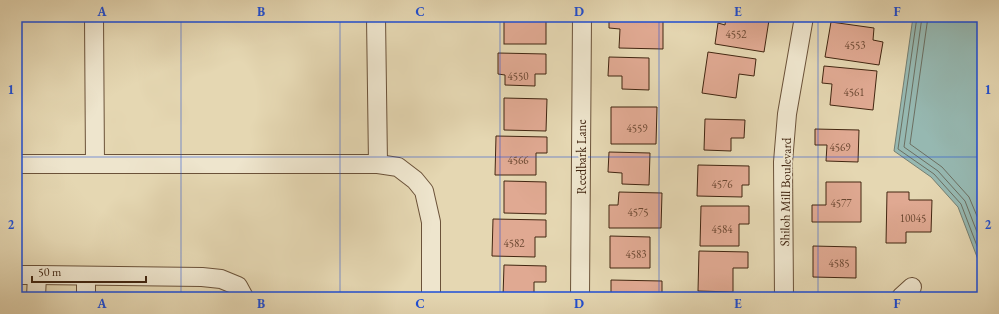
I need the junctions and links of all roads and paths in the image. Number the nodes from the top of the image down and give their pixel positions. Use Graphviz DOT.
graph roads {
  1 [pos="94,17"];
  2 [pos="376,17"];
  3 [pos="582,17"];
  4 [pos="804,17"];
  5 [pos="21,164"];
  6 [pos="94,164"];
  7 [pos="378,164"];
  8 [pos="17,275"];
  9 [pos="37,275"];
  10 [pos="86,276"];
  11 [pos="36,297"];
  12 [pos="86,297"];
  13 [pos="244,297"];
  14 [pos="431,297"];
  15 [pos="580,297"];
  16 [pos="784,297"];
  1 -- 6 [label="street"];
  2 -- 7 [label="street"];
  3 -- 15 [label="street, Reedbark Lane"];
  4 -- 16 [label="street, Shiloh Mill Boulevard"];
  5 -- 6 [label="street"];
  6 -- 7 [label="street"];
  7 -- 14 [label="street"];
  8 -- 9 [label="street"];
  9 -- 10 [label="street"];
  9 -- 11 [label="street"];
  10 -- 12 [label="street"];
  10 -- 13 [label="street"];
}
